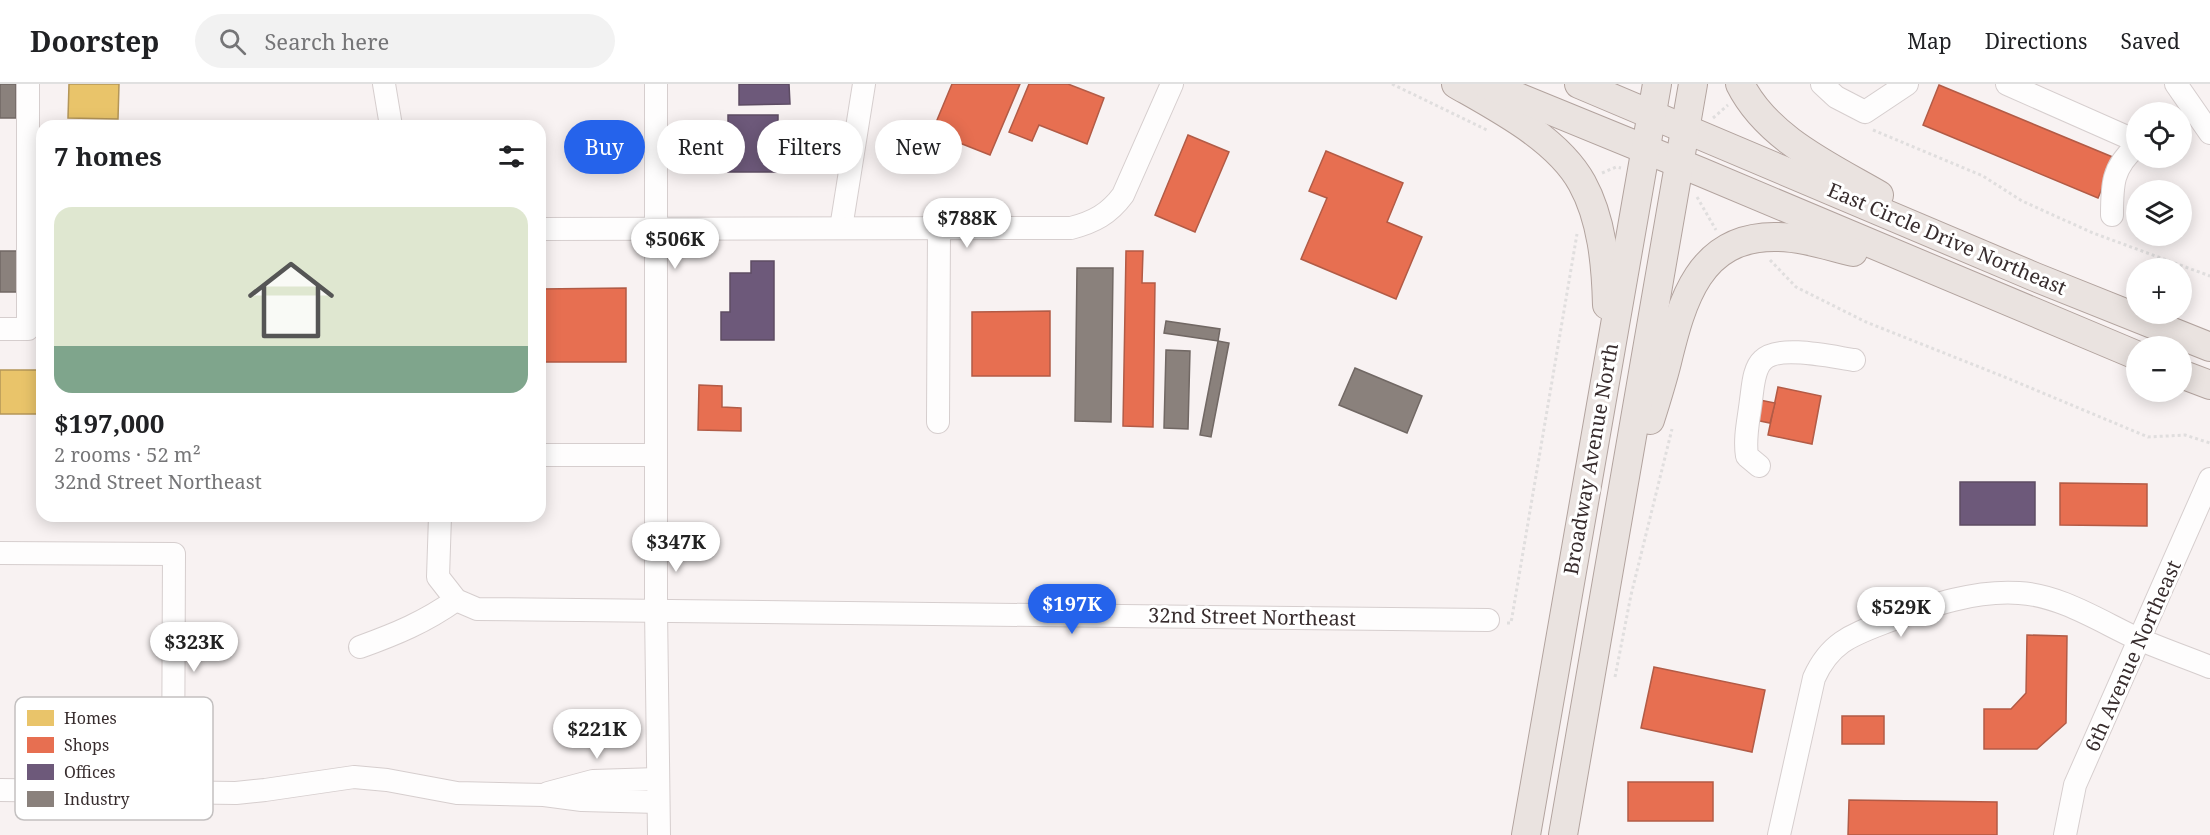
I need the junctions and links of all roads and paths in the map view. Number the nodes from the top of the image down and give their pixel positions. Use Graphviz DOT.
graph roads {
  1 [pos="28,84"];
  2 [pos="384,84"];
  3 [pos="656,84"];
  4 [pos="864,84"];
  5 [pos="1172,84"];
  6 [pos="1392,84"];
  7 [pos="1456,84"];
  8 [pos="1486,84"];
  9 [pos="1579,84"];
  10 [pos="1657,84"];
  11 [pos="1692,84"];
  12 [pos="1740,84"];
  13 [pos="1822,84"];
  14 [pos="1907,84"];
  15 [pos="2007,84"];
  16 [pos="2176,84"];
  17 [pos="2183,102"];
  18 [pos="1652,114"];
  19 [pos="2192,116"];
  20 [pos="390,120"];
  21 [pos="1867,128"];
  22 [pos="1685,129"];
  23 [pos="1493,133"];
  24 [pos="2210,133"];
  25 [pos="2126,137"];
  26 [pos="1646,149"];
  27 [pos="2126,157"];
  28 [pos="1679,163"];
  29 [pos="2112,215"];
  30 [pos="655,228"];
  31 [pos="841,228"];
  32 [pos="939,228"];
  33 [pos="1578,228"];
  34 [pos="546,229"];
  35 [pos="1764,257"];
  36 [pos="2210,276"];
  37 [pos="2035,277"];
  38 [pos="1956,281"];
  39 [pos="0,329"];
  40 [pos="2210,347"];
  41 [pos="2126,351"];
  42 [pos="1854,360"];
  43 [pos="1608,364"];
  44 [pos="2192,378"];
  45 [pos="2210,385"];
  46 [pos="938,422"];
  47 [pos="1672,425"];
  48 [pos="2210,442"];
  49 [pos="546,455"];
  50 [pos="656,455"];
  51 [pos="1759,465"];
  52 [pos="2210,479"];
  53 [pos="440,522"];
  54 [pos="1612,548"];
  55 [pos="0,553"];
  56 [pos="456,600"];
  57 [pos="656,609"];
  58 [pos="1488,620"];
  59 [pos="1511,623"];
  60 [pos="2140,640"];
  61 [pos="360,647"];
  62 [pos="2210,667"];
  63 [pos="1613,688"];
  64 [pos="173,697"];
  65 [pos="658,779"];
  66 [pos="0,790"];
  67 [pos="15,790"];
  68 [pos="213,792"];
  69 [pos="544,795"];
  70 [pos="658,802"];
  71 [pos="659,835"];
  72 [pos="1526,835"];
  73 [pos="1563,835"];
  74 [pos="1779,835"];
  75 [pos="2065,835"];
  1 -- 39 [label="street"];
  2 -- 20 [label="street"];
  3 -- 30 [label="street"];
  4 -- 31 [label="street"];
  5 -- 32 [label="street"];
  6 -- 23 [label="path"];
  7 -- 43 [label="main road"];
  8 -- 26 [label="main road, East Circle Drive Northeast"];
  9 -- 18 [label="main road, East Circle Drive Northeast"];
  10 -- 18 [label="main road, Broadway Avenue North"];
  11 -- 22 [label="main road, Broadway Avenue North"];
  12 -- 37 [label="main road"];
  13 -- 14 [label="street"];
  15 -- 25 [label="street"];
  16 -- 17 [label="street"];
  18 -- 22 [label="main road, East Circle Drive Northeast"];
  18 -- 26 [label="main road, Broadway Avenue North"];
  19 -- 24 [label="street"];
  21 -- 36 [label="path"];
  22 -- 28 [label="main road, Broadway Avenue North"];
  22 -- 37 [label="main road, East Circle Drive Northeast"];
  26 -- 28 [label="main road, East Circle Drive Northeast"];
  26 -- 43 [label="main road, Broadway Avenue North"];
  27 -- 29 [label="street"];
  28 -- 38 [label="main road, East Circle Drive Northeast"];
  28 -- 54 [label="main road, Broadway Avenue North"];
  30 -- 31 [label="street"];
  30 -- 34 [label="street"];
  30 -- 50 [label="street"];
  31 -- 32 [label="street"];
  32 -- 46 [label="street"];
  33 -- 59 [label="path"];
  35 -- 48 [label="path"];
  37 -- 40 [label="main road, East Circle Drive Northeast"];
  38 -- 41 [label="main road, East Circle Drive Northeast"];
  38 -- 54 [label="main road"];
  42 -- 51 [label="street"];
  43 -- 72 [label="main road, Broadway Avenue North"];
  44 -- 45 [label="main road"];
  47 -- 63 [label="path"];
  49 -- 50 [label="street"];
  50 -- 57 [label="street"];
  52 -- 60 [label="street, 6th Avenue Northeast"];
  53 -- 56 [label="street"];
  54 -- 73 [label="main road, Broadway Avenue North"];
  55 -- 64 [label="street"];
  56 -- 57 [label="street, 32nd Street Northeast"];
  56 -- 61 [label="street"];
  57 -- 58 [label="street, 32nd Street Northeast"];
  57 -- 65 [label="street"];
  60 -- 62 [label="street"];
  60 -- 74 [label="street"];
  60 -- 75 [label="street, 6th Avenue Northeast"];
  65 -- 69 [label="street"];
  65 -- 70 [label="street"];
  66 -- 67 [label="street"];
  68 -- 69 [label="street"];
  69 -- 70 [label="street"];
  70 -- 71 [label="street"];
}
